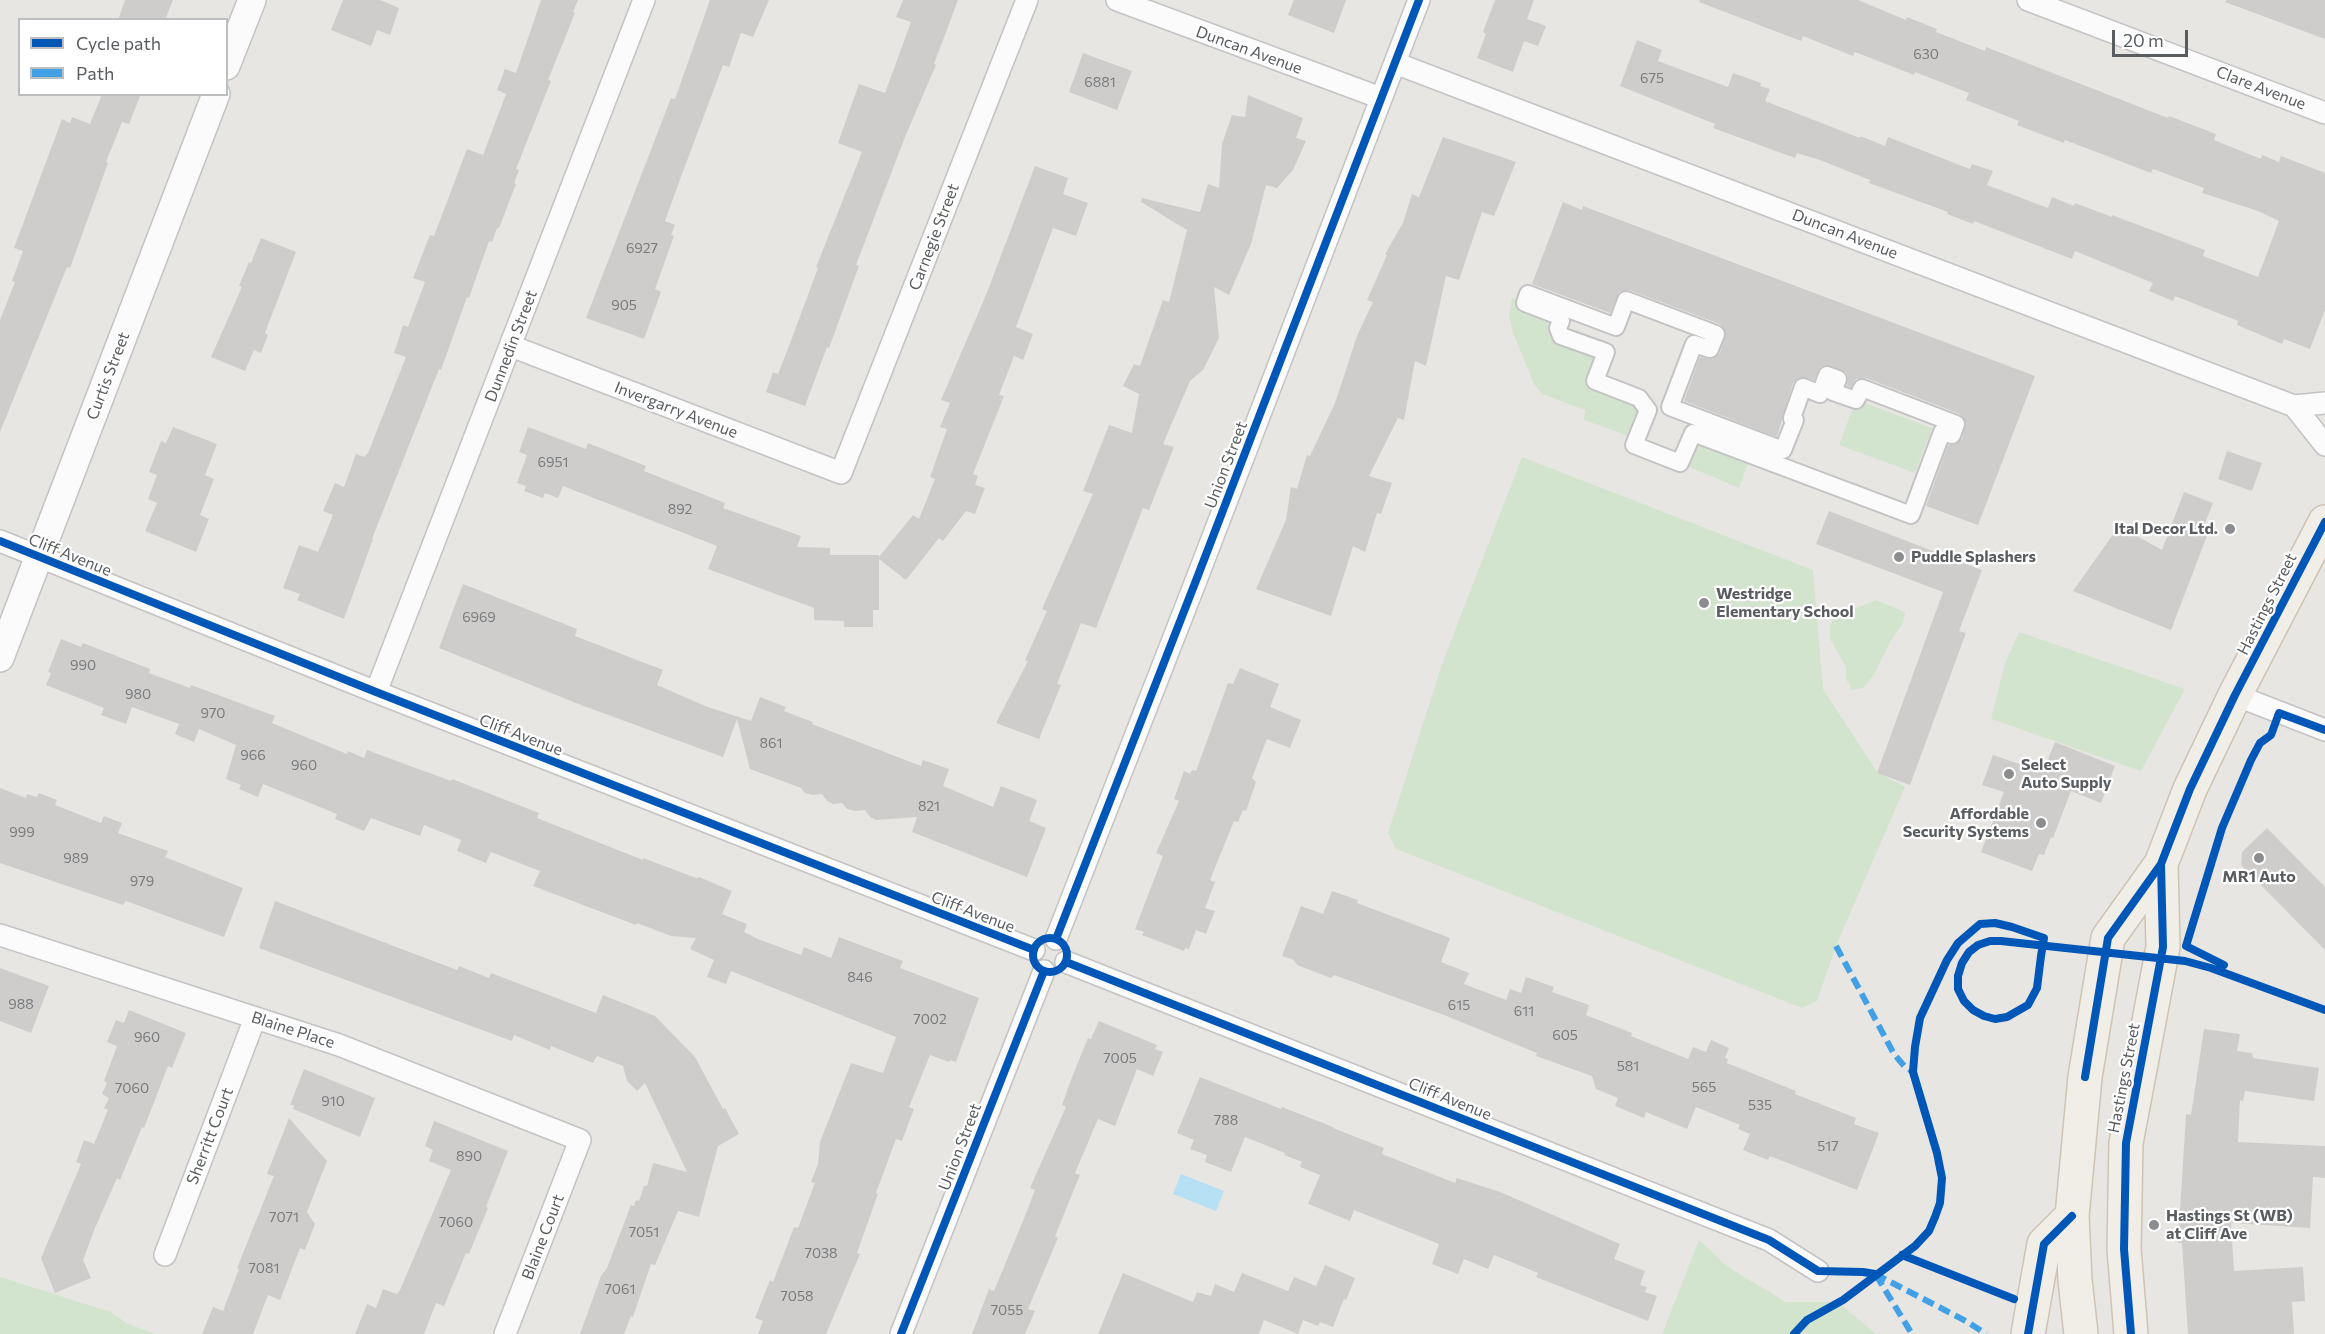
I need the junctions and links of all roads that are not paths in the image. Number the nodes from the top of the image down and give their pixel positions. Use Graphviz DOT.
graph roads {
  1 [pos="252,0"];
  2 [pos="644,0"];
  3 [pos="1027,0"];
  4 [pos="1117,0"];
  5 [pos="1419,0"];
  6 [pos="2028,0"];
  7 [pos="228,61"];
  8 [pos="1395,63"];
  9 [pos="215,96"];
  10 [pos="1381,98"];
  11 [pos="2325,113"];
  12 [pos="511,346"];
  13 [pos="2325,403"];
  14 [pos="2294,406"];
  15 [pos="2325,445"];
  16 [pos="841,473"];
  17 [pos="1911,515"];
  18 [pos="2325,522"];
  19 [pos="0,541"];
  20 [pos="39,557"];
  21 [pos="0,658"];
  22 [pos="376,692"];
  23 [pos="2235,695"];
  24 [pos="2325,730"];
  25 [pos="2161,864"];
  26 [pos="0,935"];
  27 [pos="1056,939"];
  28 [pos="1034,950"];
  29 [pos="1066,962"];
  30 [pos="1044,971"];
  31 [pos="255,1018"];
  32 [pos="580,1140"];
  33 [pos="2072,1216"];
  34 [pos="165,1255"];
  35 [pos="1818,1271"];
  36 [pos="505,1334"];
  37 [pos="901,1334"];
  38 [pos="2028,1334"];
  39 [pos="2081,1334"];
  40 [pos="2131,1334"];
  1 -- 7 [label="street"];
  2 -- 12 [label="street, Dunnedin Street"];
  3 -- 16 [label="street, Carnegie Street"];
  4 -- 10 [label="street, Duncan Avenue"];
  5 -- 8 [label="street, Union Street"];
  6 -- 11 [label="street, Clare Avenue"];
  8 -- 10 [label="street, Union Street"];
  8 -- 14 [label="street, Duncan Avenue"];
  9 -- 20 [label="street, Curtis Street"];
  10 -- 27 [label="street, Union Street"];
  12 -- 16 [label="street, Invergarry Avenue"];
  12 -- 22 [label="street, Dunnedin Street"];
  13 -- 14 [label="street, Duncan Avenue"];
  14 -- 15 [label="street"];
  17 -- 17 [label="street"];
  18 -- 23 [label="main road, Hastings Street"];
  19 -- 20 [label="street, Cliff Avenue"];
  20 -- 21 [label="street, Curtis Street"];
  20 -- 22 [label="street, Cliff Avenue"];
  22 -- 28 [label="street, Cliff Avenue"];
  23 -- 24 [label="street"];
  23 -- 25 [label="main road, Hastings Street"];
  25 -- 33 [label="main road, Hastings Street"];
  25 -- 40 [label="main road, Hastings Street"];
  26 -- 31 [label="street, Blaine Place"];
  27 -- 28 [label="street"];
  27 -- 29 [label="street"];
  28 -- 30 [label="street"];
  29 -- 30 [label="street"];
  29 -- 35 [label="street, Cliff Avenue"];
  30 -- 37 [label="street, Union Street"];
  31 -- 32 [label="street, Blaine Place"];
  31 -- 34 [label="street, Sherritt Court"];
  32 -- 36 [label="street, Blaine Court"];
  33 -- 38 [label="main road"];
  33 -- 39 [label="main road, Hastings Street"];
}
